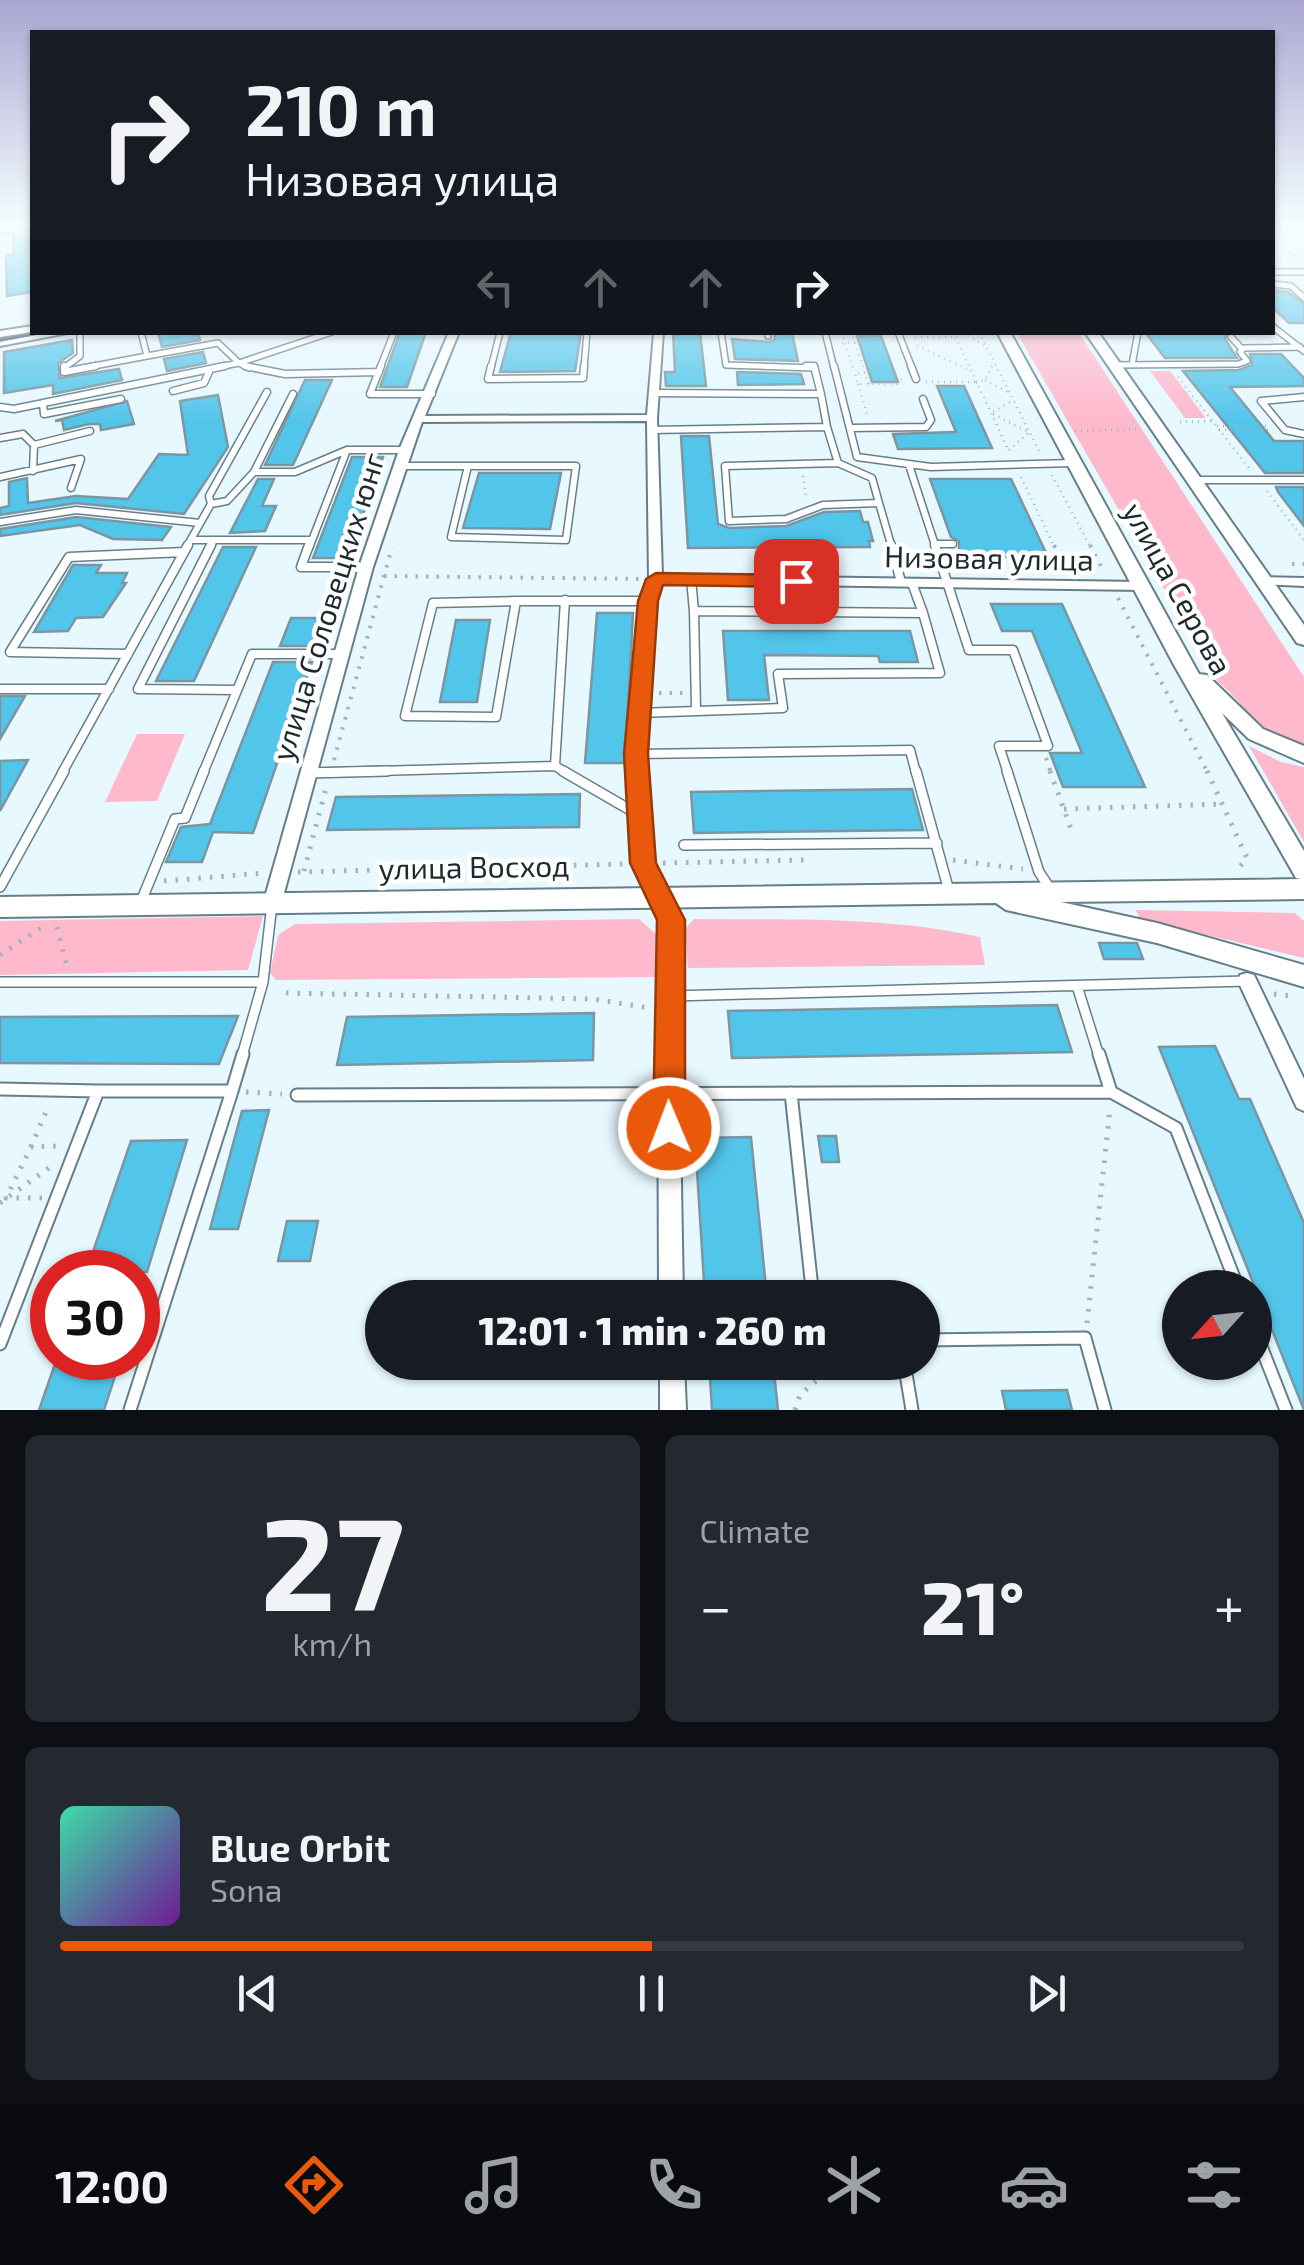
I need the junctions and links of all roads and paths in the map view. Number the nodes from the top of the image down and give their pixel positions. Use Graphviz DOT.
graph roads {
  1 [pos="1275,328"];
  2 [pos="30,329"];
  3 [pos="0,334"];
  4 [pos="52,335"];
  5 [pos="80,335"];
  6 [pos="142,335"];
  7 [pos="323,335"];
  8 [pos="393,335"];
  9 [pos="453,335"];
  10 [pos="499,335"];
  11 [pos="587,335"];
  12 [pos="659,335"];
  13 [pos="721,335"];
  14 [pos="826,335"];
  15 [pos="843,335"];
  16 [pos="855,335"];
  17 [pos="886,335"];
  18 [pos="899,335"];
  19 [pos="942,335"];
  20 [pos="967,335"];
  21 [pos="1005,335"];
  22 [pos="1094,335"];
  23 [pos="1137,335"];
  24 [pos="921,337"];
  25 [pos="1231,337"];
  26 [pos="1304,338"];
  27 [pos="1289,339"];
  28 [pos="845,342"];
  29 [pos="828,343"];
  30 [pos="855,343"];
  31 [pos="0,344"];
  32 [pos="986,346"];
  33 [pos="890,347"];
  34 [pos="1242,349"];
  35 [pos="1302,349"];
  36 [pos="147,356"];
  37 [pos="994,362"];
  38 [pos="238,363"];
  39 [pos="1124,365"];
  40 [pos="898,369"];
  41 [pos="970,370"];
  42 [pos="209,372"];
  43 [pos="379,372"];
  44 [pos="865,373"];
  45 [pos="1180,378"];
  46 [pos="919,380"];
  47 [pos="985,380"];
  48 [pos="976,382"];
  49 [pos="869,384"];
  50 [pos="174,390"];
  51 [pos="267,392"];
  52 [pos="1009,392"];
  53 [pos="653,393"];
  54 [pos="293,394"];
  55 [pos="432,394"];
  56 [pos="820,394"];
  57 [pos="1304,397"];
  58 [pos="121,399"];
  59 [pos="923,400"];
  60 [pos="1013,400"];
  61 [pos="44,403"];
  62 [pos="0,407"];
  63 [pos="420,419"];
  64 [pos="1180,422"];
  65 [pos="652,424"];
  66 [pos="827,426"];
  67 [pos="1216,426"];
  68 [pos="850,428"];
  69 [pos="1283,428"];
  70 [pos="1140,429"];
  71 [pos="1070,430"];
  72 [pos="90,431"];
  73 [pos="1304,434"];
  74 [pos="0,438"];
  75 [pos="34,445"];
  76 [pos="347,450"];
  77 [pos="405,450"];
  78 [pos="1008,450"];
  79 [pos="838,463"];
  80 [pos="1073,463"];
  81 [pos="908,465"];
  82 [pos="400,466"];
  83 [pos="468,466"];
  84 [pos="33,470"];
  85 [pos="254,472"];
  86 [pos="0,477"];
  87 [pos="1195,480"];
  88 [pos="1258,480"];
  89 [pos="1304,480"];
  90 [pos="71,488"];
  91 [pos="1266,490"];
  92 [pos="879,503"];
  93 [pos="211,504"];
  94 [pos="0,522"];
  95 [pos="200,523"];
  96 [pos="395,539"];
  97 [pos="191,540"];
  98 [pos="214,540"];
  99 [pos="311,540"];
  100 [pos="1304,540"];
  101 [pos="935,544"];
  102 [pos="953,544"];
  103 [pos="184,552"];
  104 [pos="1292,564"];
  105 [pos="1304,564"];
  106 [pos="366,567"];
  107 [pos="384,576"];
  108 [pos="656,579"];
  109 [pos="691,580"];
  110 [pos="1264,581"];
  111 [pos="906,582"];
  112 [pos="1304,582"];
  113 [pos="947,583"];
  114 [pos="1142,586"];
  115 [pos="565,600"];
  116 [pos="516,601"];
  117 [pos="648,601"];
  118 [pos="694,611"];
  119 [pos="923,613"];
  120 [pos="1304,638"];
  121 [pos="128,654"];
  122 [pos="339,654"];
  123 [pos="1184,665"];
  124 [pos="0,689"];
  125 [pos="109,689"];
  126 [pos="237,690"];
  127 [pos="697,693"];
  128 [pos="640,694"];
  129 [pos="696,709"];
  130 [pos="638,712"];
  131 [pos="1042,746"];
  132 [pos="636,754"];
  133 [pos="1304,755"];
  134 [pos="555,766"];
  135 [pos="330,772"];
  136 [pos="307,773"];
  137 [pos="1224,804"];
  138 [pos="1064,809"];
  139 [pos="642,816"];
  140 [pos="1071,829"];
  141 [pos="936,844"];
  142 [pos="684,845"];
  143 [pos="940,858"];
  144 [pos="1246,858"];
  145 [pos="822,860"];
  146 [pos="643,863"];
  147 [pos="1237,870"];
  148 [pos="304,871"];
  149 [pos="317,871"];
  150 [pos="1304,872"];
  151 [pos="1045,881"];
  152 [pos="0,886"];
  153 [pos="1304,889"];
  154 [pos="950,892"];
  155 [pos="661,898"];
  156 [pos="140,904"];
  157 [pos="272,904"];
  158 [pos="0,907"];
  159 [pos="0,954"];
  160 [pos="1304,976"];
  161 [pos="1247,981"];
  162 [pos="0,982"];
  163 [pos="71,982"];
  164 [pos="263,982"];
  165 [pos="1077,986"];
  166 [pos="286,993"];
  167 [pos="367,994"];
  168 [pos="668,996"];
  169 [pos="0,1089"];
  170 [pos="98,1091"];
  171 [pos="232,1091"];
  172 [pos="54,1092"];
  173 [pos="1111,1092"];
  174 [pos="296,1094"];
  175 [pos="669,1094"];
  176 [pos="792,1094"];
  177 [pos="1304,1101"];
  178 [pos="78,1146"];
  179 [pos="31,1147"];
  180 [pos="58,1197"];
  181 [pos="3,1200"];
  182 [pos="1231,1270"];
  183 [pos="672,1280"];
  184 [pos="811,1280"];
  185 [pos="1086,1338"];
  186 [pos="940,1340"];
  187 [pos="0,1344"];
  188 [pos="1272,1374"];
  189 [pos="672,1380"];
  190 [pos="817,1380"];
  191 [pos="907,1380"];
  192 [pos="130,1410"];
  193 [pos="673,1410"];
  194 [pos="795,1410"];
  195 [pos="912,1410"];
  196 [pos="1105,1410"];
  197 [pos="1286,1410"];
  1 -- 27 [label="lane"];
  2 -- 3 [label="street"];
  4 -- 31 [label="street"];
  5 -- 36 [label="lane"];
  6 -- 36 [label="lane"];
  7 -- 38 [label="lane"];
  8 -- 43 [label="lane"];
  9 -- 55 [label="street, улица Соловецких юнг"];
  10 -- 11 [label="lane"];
  12 -- 53 [label="street"];
  13 -- 56 [label="lane"];
  14 -- 29 [label="lane"];
  15 -- 28 [label="path"];
  16 -- 30 [label="path"];
  17 -- 33 [label="path"];
  18 -- 41 [label="path"];
  18 -- 46 [label="lane"];
  19 -- 24 [label="path"];
  20 -- 32 [label="path"];
  21 -- 80 [label="street, улица Серова"];
  22 -- 39 [label="street"];
  23 -- 39 [label="lane"];
  25 -- 34 [label="lane"];
  26 -- 27 [label="lane"];
  27 -- 35 [label="lane"];
  28 -- 29 [label="path"];
  28 -- 30 [label="path"];
  29 -- 68 [label="lane"];
  30 -- 44 [label="path"];
  34 -- 35 [label="lane"];
  34 -- 39 [label="lane"];
  36 -- 38 [label="lane"];
  37 -- 47 [label="path"];
  38 -- 42 [label="lane"];
  38 -- 43 [label="lane"];
  39 -- 87 [label="street"];
  40 -- 49 [label="path"];
  42 -- 50 [label="lane"];
  42 -- 61 [label="lane"];
  43 -- 55 [label="lane"];
  44 -- 49 [label="path"];
  44 -- 49 [label="path"];
  45 -- 67 [label="path"];
  46 -- 48 [label="path"];
  47 -- 48 [label="path"];
  47 -- 52 [label="path"];
  51 -- 93 [label="lane"];
  53 -- 56 [label="lane"];
  53 -- 65 [label="street"];
  54 -- 85 [label="lane"];
  55 -- 63 [label="street, улица Соловецких юнг"];
  56 -- 66 [label="lane"];
  57 -- 69 [label="lane"];
  58 -- 61 [label="lane"];
  59 -- 68 [label="lane"];
  60 -- 78 [label="path"];
  61 -- 62 [label="lane"];
  63 -- 65 [label="street"];
  63 -- 77 [label="street, улица Соловецких юнг"];
  64 -- 67 [label="path"];
  65 -- 66 [label="lane"];
  65 -- 108 [label="street"];
  66 -- 79 [label="lane"];
  67 -- 69 [label="path"];
  67 -- 88 [label="path"];
  68 -- 81 [label="lane"];
  69 -- 73 [label="lane"];
  70 -- 71 [label="path"];
  72 -- 75 [label="lane"];
  74 -- 75 [label="lane"];
  75 -- 84 [label="lane"];
  76 -- 77 [label="lane"];
  76 -- 85 [label="lane"];
  76 -- 99 [label="lane"];
  77 -- 82 [label="street, улица Соловецких юнг"];
  79 -- 92 [label="lane"];
  79 -- 92 [label="lane"];
  80 -- 81 [label="lane"];
  80 -- 114 [label="street, улица Серова"];
  81 -- 101 [label="lane"];
  82 -- 83 [label="lane"];
  82 -- 106 [label="street, улица Соловецких юнг"];
  83 -- 83 [label="lane"];
  84 -- 86 [label="lane"];
  84 -- 90 [label="lane"];
  85 -- 93 [label="lane"];
  87 -- 88 [label="lane"];
  87 -- 110 [label="street"];
  88 -- 89 [label="lane"];
  91 -- 100 [label="path"];
  92 -- 111 [label="lane"];
  93 -- 95 [label="lane"];
  94 -- 95 [label="lane"];
  95 -- 97 [label="lane"];
  96 -- 107 [label="path"];
  97 -- 98 [label="lane"];
  97 -- 103 [label="lane"];
  98 -- 99 [label="lane"];
  98 -- 126 [label="lane"];
  99 -- 106 [label="lane"];
  101 -- 102 [label="lane"];
  101 -- 113 [label="lane"];
  103 -- 121 [label="lane"];
  103 -- 121 [label="lane"];
  104 -- 105 [label="path"];
  106 -- 122 [label="street, улица Соловецких юнг"];
  107 -- 108 [label="path"];
  107 -- 135 [label="path"];
  108 -- 109 [label="street, Низовая улица"];
  108 -- 117 [label="street"];
  109 -- 111 [label="street, Низовая улица"];
  109 -- 118 [label="lane"];
  110 -- 112 [label="street"];
  110 -- 120 [label="street"];
  111 -- 113 [label="street, Низовая улица"];
  111 -- 119 [label="lane"];
  113 -- 114 [label="street, Низовая улица"];
  113 -- 131 [label="lane"];
  114 -- 123 [label="street, улица Серова"];
  115 -- 116 [label="lane"];
  115 -- 117 [label="lane"];
  115 -- 134 [label="lane"];
  116 -- 116 [label="lane"];
  117 -- 128 [label="street"];
  118 -- 119 [label="lane"];
  118 -- 127 [label="lane"];
  119 -- 129 [label="lane"];
  121 -- 125 [label="lane"];
  122 -- 126 [label="lane"];
  122 -- 136 [label="street, улица Соловецких юнг"];
  123 -- 133 [label="street"];
  123 -- 150 [label="street, улица Серова"];
  124 -- 125 [label="lane"];
  125 -- 152 [label="lane"];
  126 -- 156 [label="lane"];
  127 -- 128 [label="path"];
  127 -- 129 [label="lane"];
  128 -- 130 [label="street"];
  129 -- 130 [label="lane"];
  130 -- 132 [label="street"];
  131 -- 138 [label="path"];
  131 -- 151 [label="lane"];
  132 -- 139 [label="street"];
  132 -- 141 [label="lane"];
  134 -- 135 [label="lane"];
  134 -- 139 [label="lane"];
  135 -- 136 [label="lane"];
  135 -- 148 [label="path"];
  136 -- 157 [label="street, улица Соловецких юнг"];
  137 -- 138 [label="path"];
  138 -- 140 [label="path"];
  139 -- 146 [label="street"];
  141 -- 142 [label="lane"];
  141 -- 143 [label="lane"];
  143 -- 151 [label="path"];
  143 -- 154 [label="lane"];
  144 -- 147 [label="path"];
  145 -- 146 [label="path"];
  146 -- 149 [label="path"];
  146 -- 155 [label="street"];
  151 -- 153 [label="street, улица Восход"];
  151 -- 154 [label="street, улица Восход"];
  154 -- 155 [label="street, улица Восход"];
  154 -- 160 [label="street, улица Восход"];
  155 -- 157 [label="street, улица Восход"];
  155 -- 168 [label="street"];
  156 -- 157 [label="street, улица Восход"];
  156 -- 158 [label="street, улица Восход"];
  157 -- 164 [label="lane"];
  159 -- 163 [label="path"];
  161 -- 165 [label="lane"];
  161 -- 177 [label="street"];
  162 -- 163 [label="lane"];
  163 -- 164 [label="lane"];
  164 -- 171 [label="lane"];
  165 -- 168 [label="lane"];
  165 -- 173 [label="lane"];
  166 -- 167 [label="path"];
  168 -- 175 [label="street"];
  169 -- 172 [label="lane"];
  170 -- 171 [label="lane"];
  170 -- 172 [label="lane"];
  170 -- 178 [label="lane"];
  171 -- 174 [label="path"];
  171 -- 192 [label="lane"];
  172 -- 179 [label="path"];
  173 -- 176 [label="lane"];
  173 -- 182 [label="lane"];
  173 -- 185 [label="path"];
  174 -- 175 [label="lane"];
  175 -- 176 [label="lane"];
  175 -- 183 [label="street"];
  176 -- 184 [label="lane"];
  178 -- 179 [label="path"];
  178 -- 180 [label="lane"];
  178 -- 181 [label="path"];
  179 -- 181 [label="path"];
  180 -- 181 [label="path"];
  180 -- 187 [label="lane"];
  185 -- 186 [label="lane"];
  185 -- 196 [label="lane"];
  188 -- 197 [label="lane"];
  189 -- 193 [label="street"];
  190 -- 194 [label="path"];
  191 -- 195 [label="lane"];
}
